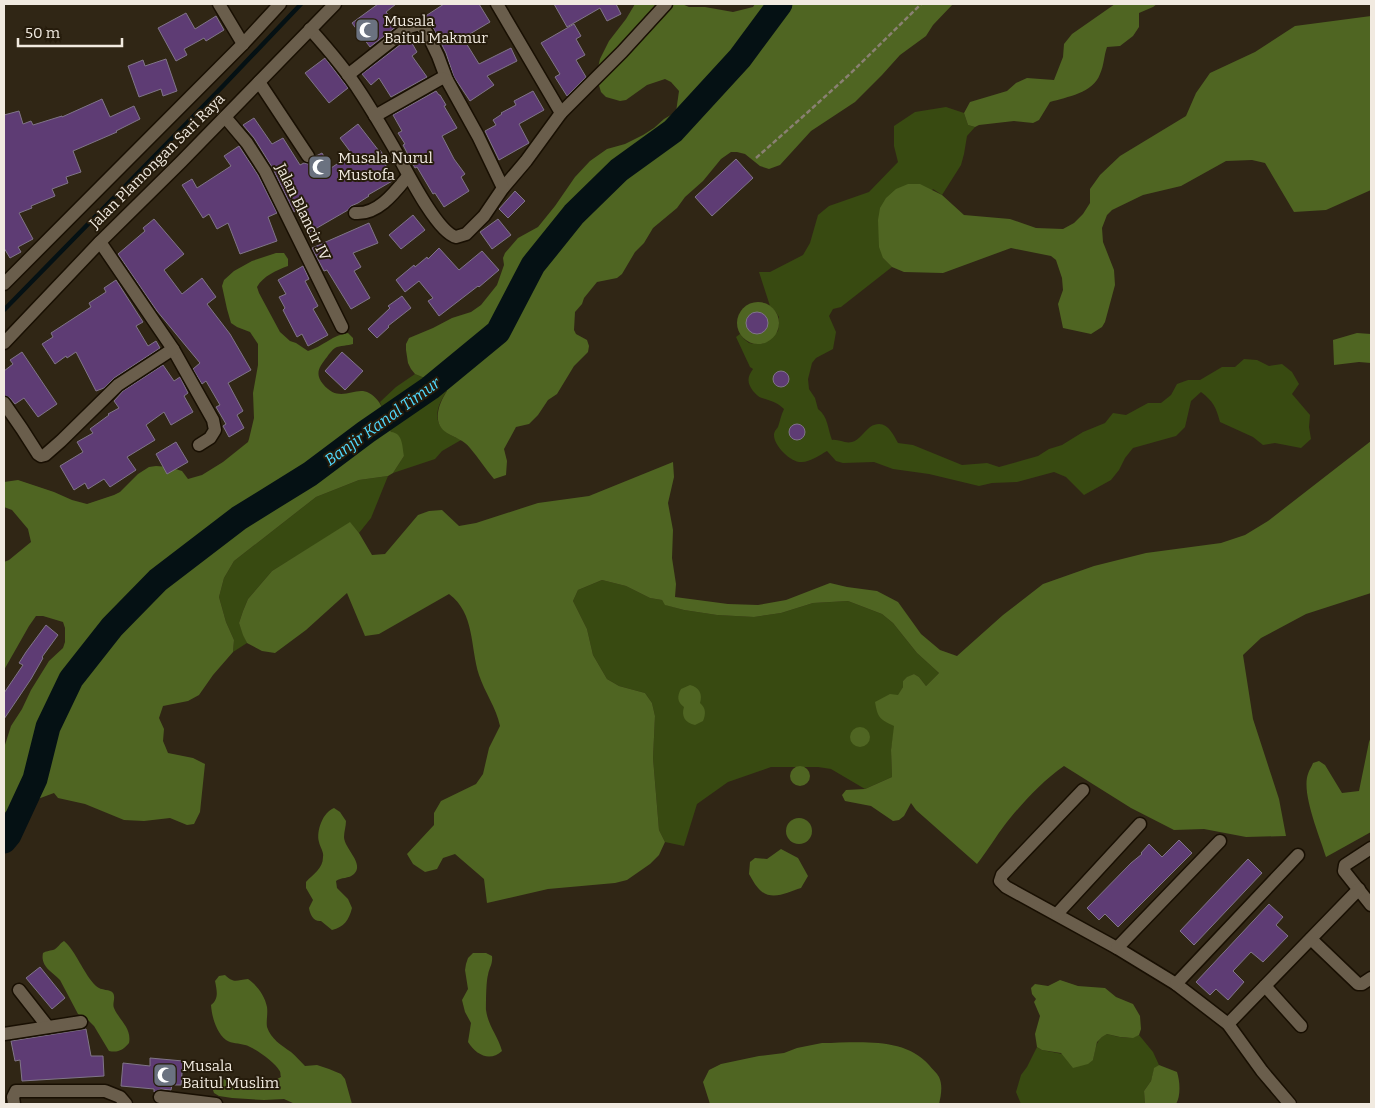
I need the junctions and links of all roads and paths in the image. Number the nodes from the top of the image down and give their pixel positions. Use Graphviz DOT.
graph roads {
  1 [pos="219,4"];
  2 [pos="280,4"];
  3 [pos="335,4"];
  4 [pos="497,4"];
  5 [pos="666,4"];
  6 [pos="921,4"];
  7 [pos="310,29"];
  8 [pos="242,44"];
  9 [pos="348,75"];
  10 [pos="447,80"];
  11 [pos="259,82"];
  12 [pos="561,113"];
  13 [pos="375,116"];
  14 [pos="225,117"];
  15 [pos="308,156"];
  16 [pos="756,158"];
  17 [pos="408,176"];
  18 [pos="504,188"];
  19 [pos="355,214"];
  20 [pos="100,242"];
  21 [pos="4,284"];
  22 [pos="342,327"];
  23 [pos="4,343"];
  24 [pos="173,349"];
  25 [pos="4,404"];
  26 [pos="199,445"];
  27 [pos="1083,790"];
  28 [pos="1140,824"];
  29 [pos="1220,841"];
  30 [pos="1371,848"];
  31 [pos="1298,855"];
  32 [pos="1359,890"];
  33 [pos="1371,905"];
  34 [pos="1057,914"];
  35 [pos="1311,939"];
  36 [pos="1117,948"];
  37 [pos="1371,978"];
  38 [pos="1176,984"];
  39 [pos="1265,986"];
  40 [pos="19,990"];
  41 [pos="81,1022"];
  42 [pos="1228,1024"];
  43 [pos="1301,1026"];
  44 [pos="48,1027"];
  45 [pos="4,1034"];
  46 [pos="160,1097"];
  47 [pos="14,1104"];
  48 [pos="126,1104"];
  49 [pos="216,1104"];
  50 [pos="1290,1104"];
  1 -- 8 [label="street"];
  2 -- 8 [label="street"];
  3 -- 7 [label="street, Jalan Plamongan Sari Raya"];
  4 -- 12 [label="street"];
  5 -- 12 [label="street"];
  6 -- 16 [label="path"];
  7 -- 9 [label="street"];
  7 -- 11 [label="street, Jalan Plamongan Sari Raya"];
  8 -- 21 [label="street"];
  9 -- 10 [label="street"];
  9 -- 13 [label="street"];
  10 -- 13 [label="street"];
  10 -- 18 [label="street"];
  11 -- 14 [label="street, Jalan Plamongan Sari Raya"];
  11 -- 15 [label="street"];
  12 -- 18 [label="street"];
  13 -- 17 [label="street"];
  14 -- 20 [label="street, Jalan Plamongan Sari Raya"];
  14 -- 22 [label="street, Jalan Blancir IV"];
  17 -- 18 [label="street"];
  17 -- 19 [label="street"];
  20 -- 23 [label="street, Jalan Plamongan Sari Raya"];
  20 -- 24 [label="street"];
  24 -- 25 [label="street"];
  24 -- 26 [label="street"];
  27 -- 34 [label="street"];
  28 -- 34 [label="street"];
  29 -- 36 [label="street"];
  30 -- 32 [label="street"];
  31 -- 38 [label="street"];
  32 -- 33 [label="street"];
  32 -- 35 [label="street"];
  34 -- 36 [label="street"];
  35 -- 37 [label="street"];
  35 -- 39 [label="street"];
  36 -- 38 [label="street"];
  38 -- 42 [label="street"];
  39 -- 42 [label="street"];
  39 -- 43 [label="street"];
  40 -- 44 [label="street"];
  41 -- 44 [label="street"];
  42 -- 50 [label="street"];
  44 -- 45 [label="street"];
  46 -- 49 [label="street"];
  47 -- 48 [label="street"];
}
